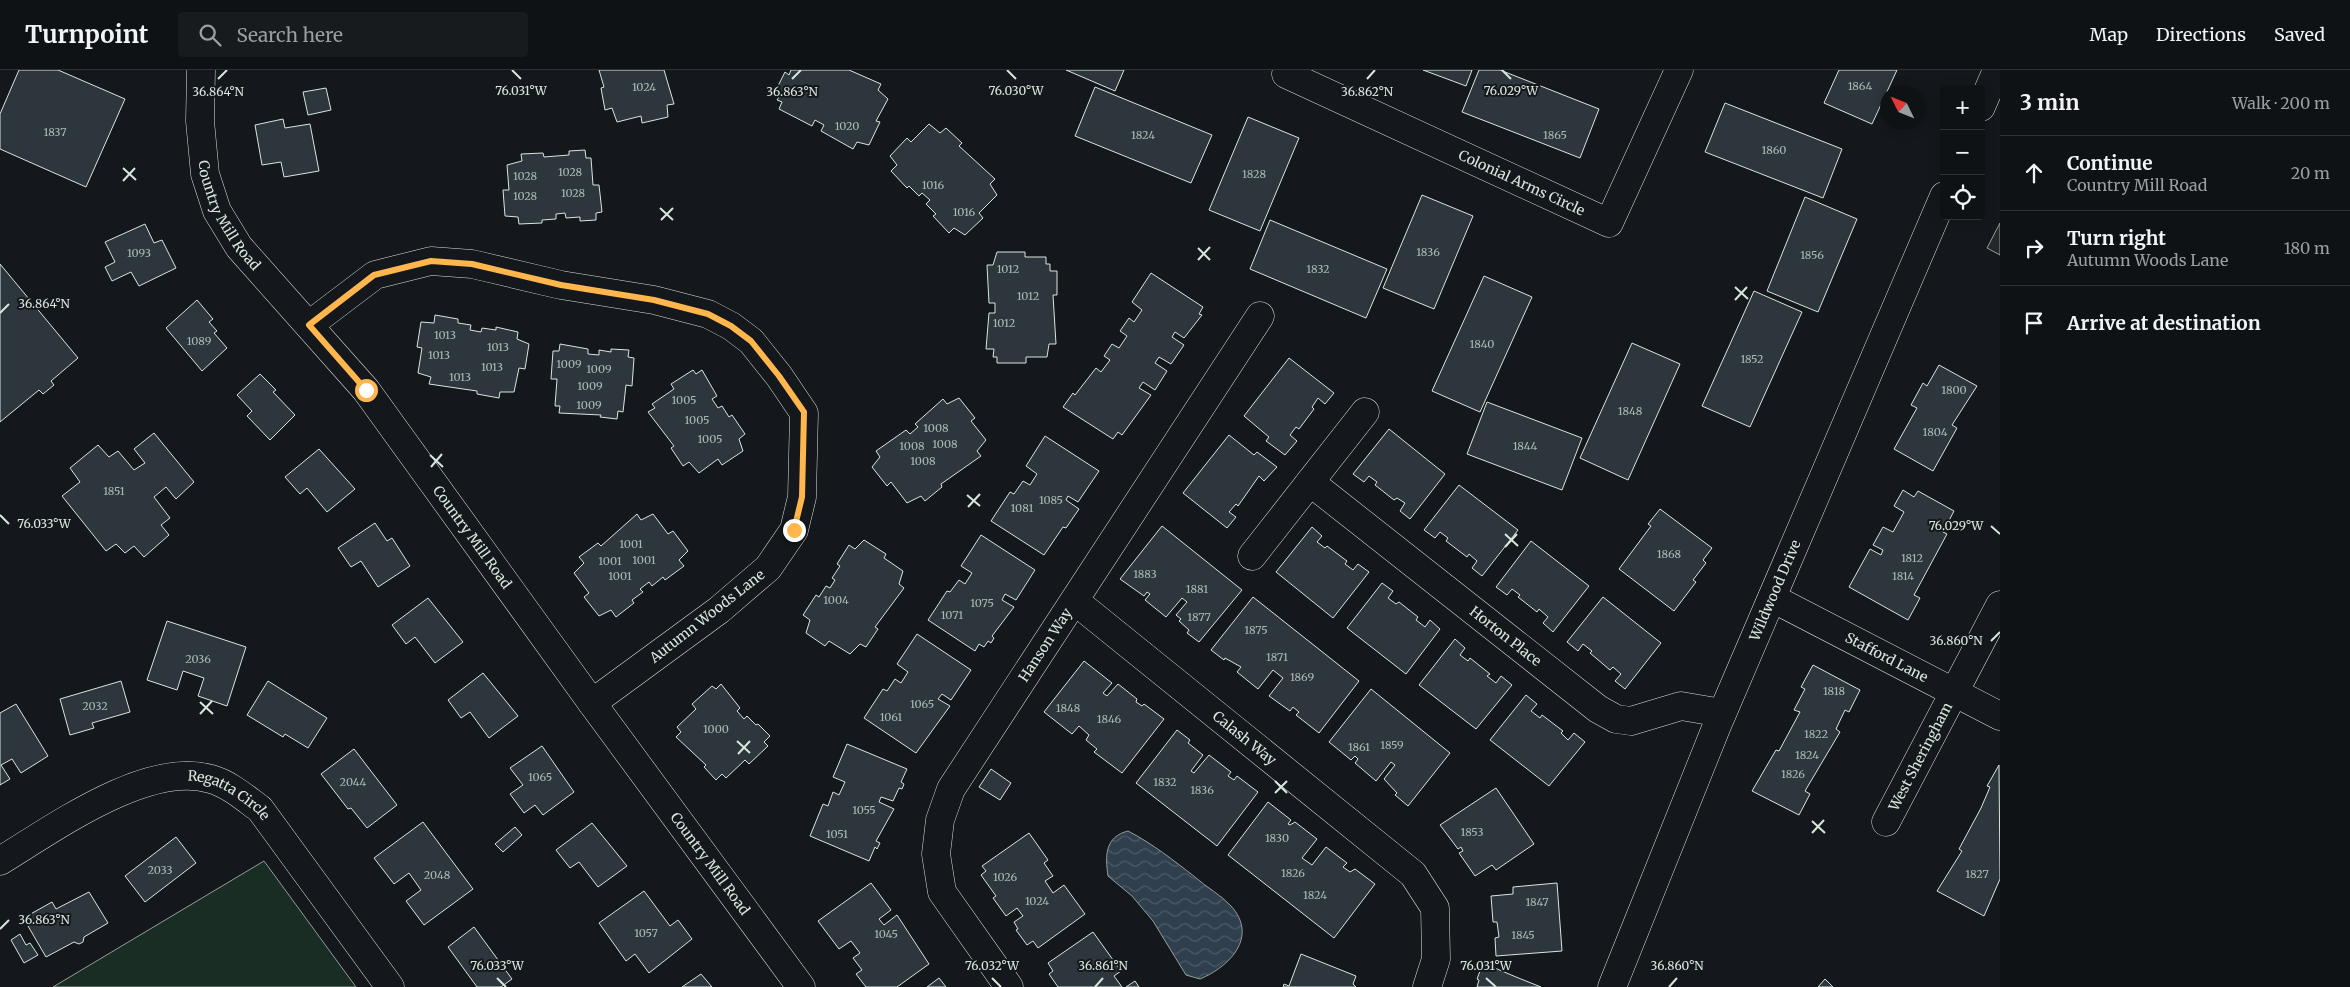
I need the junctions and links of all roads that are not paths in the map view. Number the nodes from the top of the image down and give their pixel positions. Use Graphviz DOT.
graph roads {
  1 [pos="201,70"];
  2 [pos="1288,70"];
  3 [pos="1679,70"];
  4 [pos="1997,70"];
  5 [pos="1985,98"];
  6 [pos="1940,205"];
  7 [pos="1260,316"];
  8 [pos="309,325"];
  9 [pos="1365,412"];
  10 [pos="1310,482"];
  11 [pos="1252,556"];
  12 [pos="1772,598"];
  13 [pos="1075,601"];
  14 [pos="2000,605"];
  15 [pos="1954,692"];
  16 [pos="592,703"];
  17 [pos="1722,713"];
  18 [pos="2000,716"];
  19 [pos="1886,822"];
  20 [pos="0,861"];
  21 [pos="390,987"];
  22 [pos="801,987"];
  23 [pos="1009,987"];
  24 [pos="1427,987"];
  25 [pos="1612,987"];
  1 -- 8 [label="street, Country Mill Road"];
  2 -- 3 [label="street, Colonial Arms Circle"];
  4 -- 5 [label="street"];
  6 -- 12 [label="street, Wildwood Drive"];
  7 -- 13 [label="street, Hanson Way"];
  8 -- 16 [label="street, Country Mill Road"];
  8 -- 16 [label="street, Autumn Woods Lane"];
  9 -- 10 [label="street"];
  10 -- 11 [label="street"];
  10 -- 17 [label="street, Horton Place"];
  12 -- 15 [label="street, Stafford Lane"];
  12 -- 17 [label="street, Wildwood Drive"];
  13 -- 23 [label="street, Hanson Way"];
  13 -- 24 [label="street, Calash Way"];
  14 -- 15 [label="street, West Sheringham"];
  15 -- 18 [label="street, Stafford Lane"];
  15 -- 19 [label="street, West Sheringham"];
  16 -- 22 [label="street, Country Mill Road"];
  17 -- 25 [label="street, Wildwood Drive"];
  20 -- 21 [label="street, Regatta Circle"];
}
